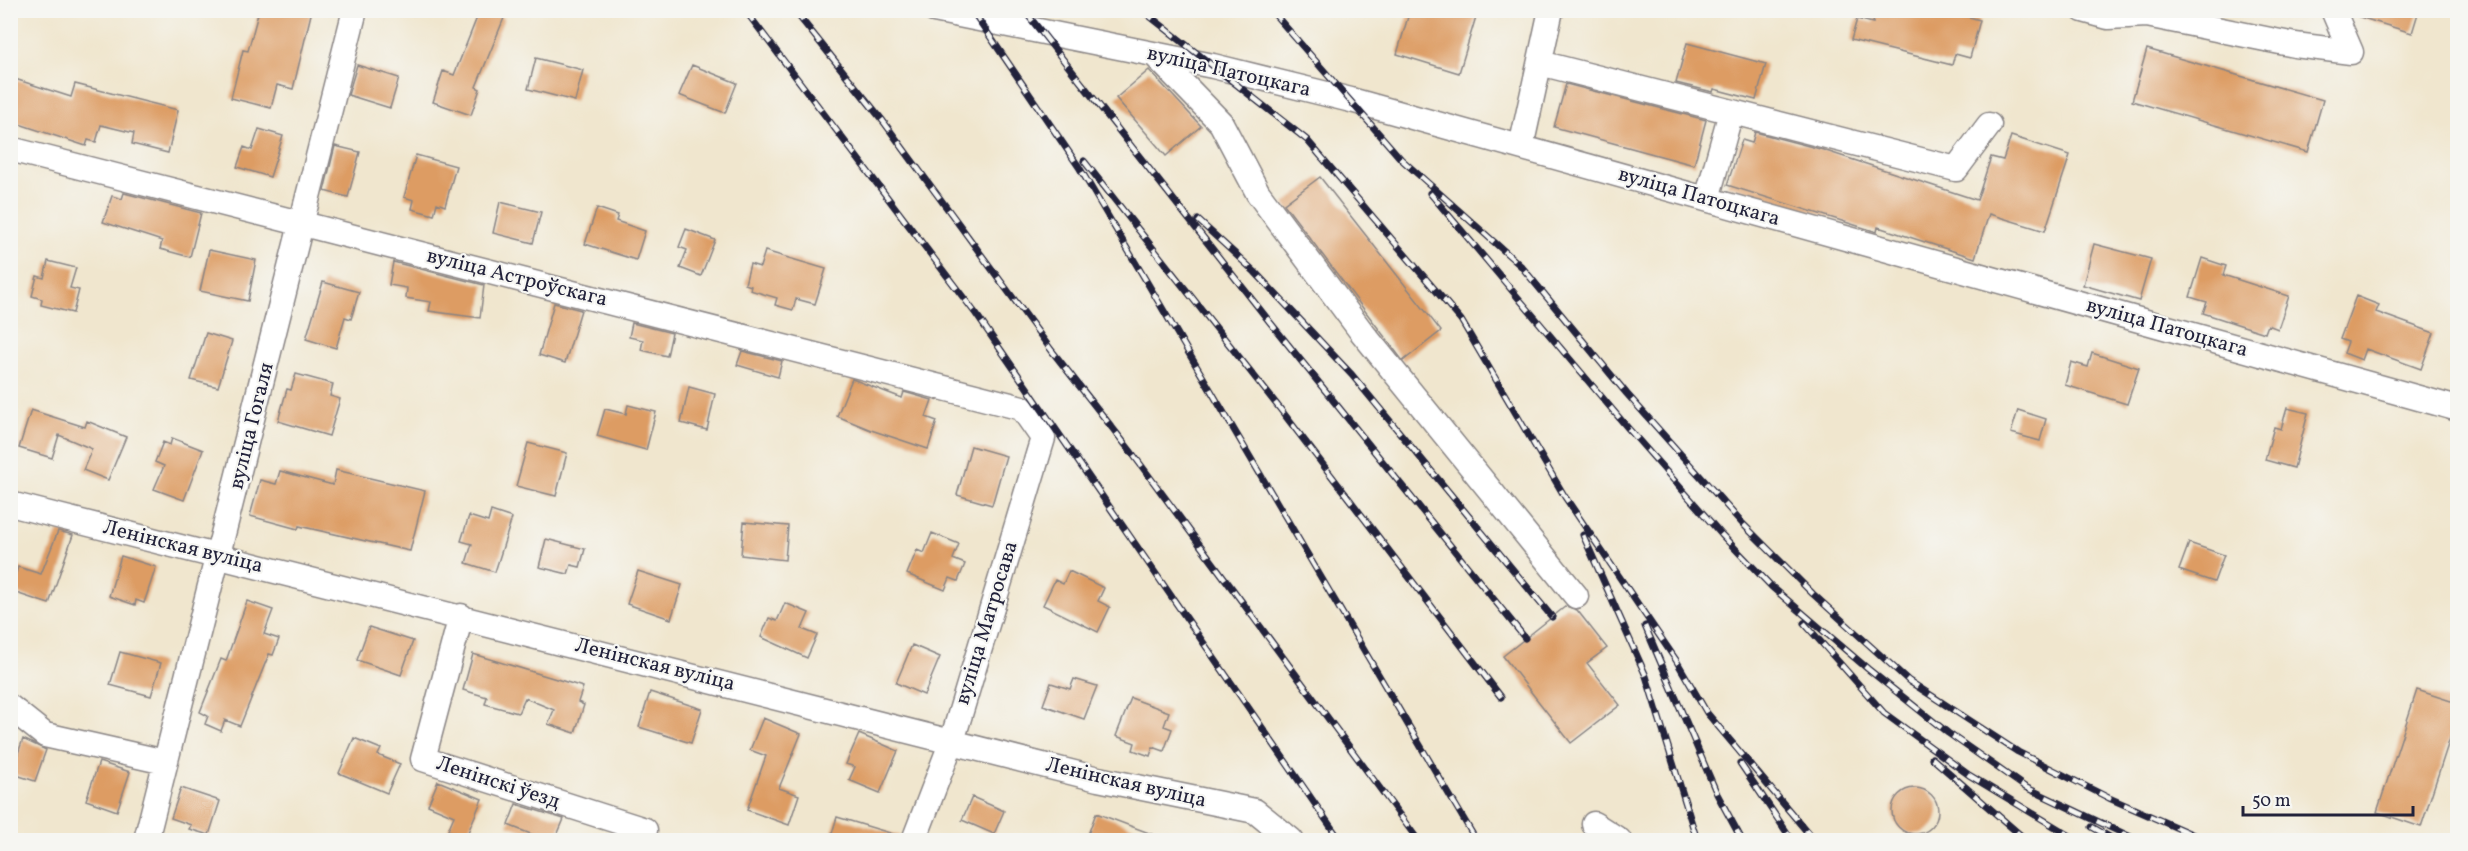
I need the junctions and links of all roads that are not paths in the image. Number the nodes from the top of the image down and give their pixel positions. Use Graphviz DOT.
graph roads {
  1 [pos="355,10"];
  2 [pos="934,10"];
  3 [pos="1551,10"];
  4 [pos="2083,10"];
  5 [pos="2333,10"];
  6 [pos="1155,54"];
  7 [pos="1540,63"];
  8 [pos="1731,111"];
  9 [pos="1989,125"];
  10 [pos="1521,147"];
  11 [pos="10,149"];
  12 [pos="1707,199"];
  13 [pos="303,223"];
  14 [pos="1022,408"];
  15 [pos="2457,409"];
  16 [pos="10,504"];
  17 [pos="219,557"];
  18 [pos="1576,596"];
  19 [pos="461,616"];
  20 [pos="10,707"];
  21 [pos="952,741"];
  22 [pos="165,762"];
  23 [pos="1594,824"];
  24 [pos="645,830"];
  25 [pos="146,840"];
  26 [pos="914,840"];
  27 [pos="1291,840"];
  28 [pos="1619,840"];
  1 -- 13 [label="street, вуліца Гогаля"];
  2 -- 6 [label="street, вуліца Патоцкага"];
  3 -- 7 [label="street"];
  4 -- 5 [label="street"];
  6 -- 10 [label="street, вуліца Патоцкага"];
  6 -- 18 [label="street"];
  7 -- 8 [label="street"];
  7 -- 10 [label="street"];
  8 -- 9 [label="street"];
  8 -- 12 [label="street"];
  10 -- 12 [label="street, вуліца Патоцкага"];
  11 -- 13 [label="street, вуліца Астроўскага"];
  12 -- 15 [label="street, вуліца Патоцкага"];
  13 -- 14 [label="street, вуліца Астроўскага"];
  13 -- 17 [label="street, вуліца Гогаля"];
  14 -- 21 [label="street, вуліца Матросава"];
  16 -- 17 [label="street, Ленінская вуліца"];
  17 -- 19 [label="street, Ленінская вуліца"];
  17 -- 22 [label="street, вуліца Гогаля"];
  19 -- 21 [label="street, Ленінская вуліца"];
  19 -- 24 [label="street, Ленінскі ўезд"];
  20 -- 22 [label="street"];
  21 -- 26 [label="street, вуліца Матросава"];
  21 -- 27 [label="street, Ленінская вуліца"];
  22 -- 25 [label="street, вуліца Гогаля"];
  23 -- 28 [label="street"];
}
